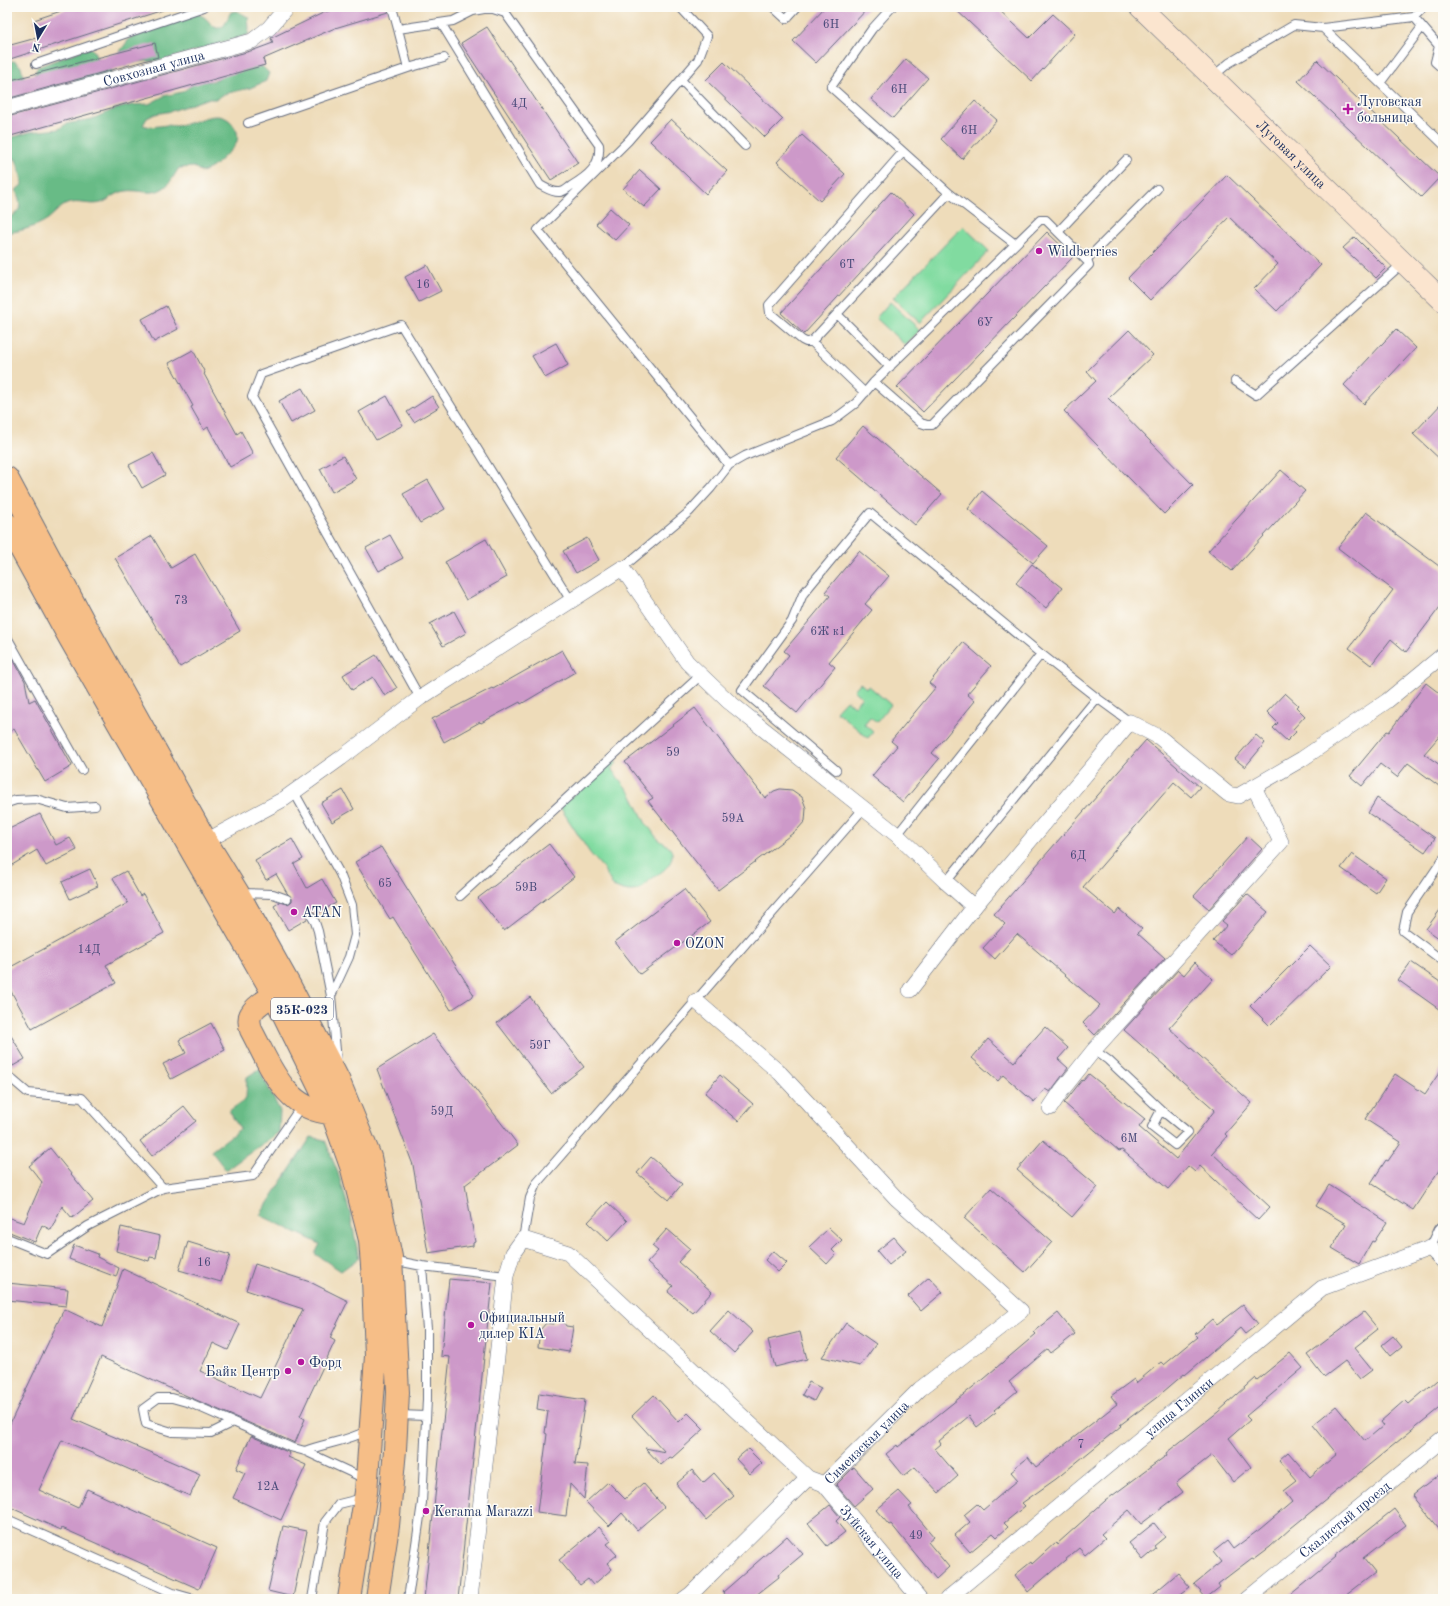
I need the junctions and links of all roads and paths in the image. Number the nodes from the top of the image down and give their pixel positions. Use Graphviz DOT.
graph roads {
  1 [pos="204,7"];
  2 [pos="287,7"];
  3 [pos="392,7"];
  4 [pos="680,7"];
  5 [pos="773,7"];
  6 [pos="797,7"];
  7 [pos="892,7"];
  8 [pos="1140,7"];
  9 [pos="1424,7"];
  10 [pos="1414,17"];
  11 [pos="441,23"];
  12 [pos="1422,27"];
  13 [pos="1323,28"];
  14 [pos="398,29"];
  15 [pos="444,58"];
  16 [pos="36,64"];
  17 [pos="408,68"];
  18 [pos="1443,69"];
  19 [pos="1212,77"];
  20 [pos="681,80"];
  21 [pos="1380,83"];
  22 [pos="7,108"];
  23 [pos="248,123"];
  24 [pos="1443,144"];
  25 [pos="745,146"];
  26 [pos="903,152"];
  27 [pos="1126,160"];
  28 [pos="1157,189"];
  29 [pos="949,193"];
  30 [pos="1058,232"];
  31 [pos="1014,244"];
  32 [pos="1086,260"];
  33 [pos="1403,263"];
  34 [pos="1443,301"];
  35 [pos="837,314"];
  36 [pos="811,341"];
  37 [pos="890,366"];
  38 [pos="874,382"];
  39 [pos="1235,382"];
  40 [pos="865,393"];
  41 [pos="730,465"];
  42 [pos="7,478"];
  43 [pos="7,524"];
  44 [pos="622,568"];
  45 [pos="571,601"];
  46 [pos="7,638"];
  47 [pos="1041,654"];
  48 [pos="1443,655"];
  49 [pos="701,675"];
  50 [pos="420,698"];
  51 [pos="1097,698"];
  52 [pos="1130,722"];
  53 [pos="82,770"];
  54 [pos="836,770"];
  55 [pos="1254,787"];
  56 [pos="294,792"];
  57 [pos="7,803"];
  58 [pos="95,806"];
  59 [pos="864,808"];
  60 [pos="897,835"];
  61 [pos="206,841"];
  62 [pos="1443,859"];
  63 [pos="946,882"];
  64 [pos="238,893"];
  65 [pos="460,896"];
  66 [pos="287,899"];
  67 [pos="974,907"];
  68 [pos="312,917"];
  69 [pos="1443,961"];
  70 [pos="282,990"];
  71 [pos="910,990"];
  72 [pos="331,996"];
  73 [pos="696,1001"];
  74 [pos="1094,1050"];
  75 [pos="7,1076"];
  76 [pos="338,1080"];
  77 [pos="303,1105"];
  78 [pos="1050,1108"];
  79 [pos="1161,1110"];
  80 [pos="332,1113"];
  81 [pos="163,1188"];
  82 [pos="1443,1225"];
  83 [pos="7,1238"];
  84 [pos="523,1239"];
  85 [pos="1430,1248"];
  86 [pos="391,1259"];
  87 [pos="1443,1261"];
  88 [pos="422,1266"];
  89 [pos="506,1276"];
  90 [pos="396,1414"];
  91 [pos="426,1416"];
  92 [pos="233,1422"];
  93 [pos="371,1428"];
  94 [pos="1443,1439"];
  95 [pos="305,1451"];
  96 [pos="808,1478"];
  97 [pos="824,1484"];
  98 [pos="366,1489"];
  99 [pos="7,1518"];
  100 [pos="172,1596"];
  101 [pos="690,1597"];
  102 [pos="194,1599"];
  103 [pos="312,1599"];
  104 [pos="349,1599"];
  105 [pos="377,1599"];
  106 [pos="408,1599"];
  107 [pos="470,1599"];
  108 [pos="920,1599"];
  109 [pos="947,1599"];
  110 [pos="1247,1599"];
  1 -- 16 [label="lane"];
  2 -- 22 [label="street, Совхозная улица"];
  3 -- 14 [label="lane"];
  4 -- 20 [label="lane"];
  5 -- 6 [label="lane"];
  7 -- 26 [label="lane"];
  8 -- 19 [label="main road, Луговая улица"];
  9 -- 10 [label="lane"];
  10 -- 12 [label="lane"];
  10 -- 13 [label="lane"];
  11 -- 11 [label="lane"];
  11 -- 14 [label="lane"];
  12 -- 18 [label="lane"];
  12 -- 21 [label="lane"];
  13 -- 19 [label="lane"];
  13 -- 21 [label="lane"];
  14 -- 17 [label="lane"];
  15 -- 17 [label="lane"];
  17 -- 23 [label="lane"];
  19 -- 33 [label="main road, Луговая улица"];
  20 -- 25 [label="lane"];
  20 -- 41 [label="lane"];
  21 -- 24 [label="lane"];
  26 -- 29 [label="lane"];
  26 -- 36 [label="lane"];
  27 -- 30 [label="lane"];
  28 -- 32 [label="lane"];
  29 -- 31 [label="lane"];
  29 -- 35 [label="lane"];
  30 -- 31 [label="lane"];
  30 -- 32 [label="lane"];
  31 -- 37 [label="lane"];
  32 -- 38 [label="lane"];
  33 -- 34 [label="main road, Луговая улица"];
  33 -- 39 [label="lane"];
  35 -- 36 [label="lane"];
  35 -- 37 [label="lane"];
  36 -- 40 [label="lane"];
  37 -- 38 [label="lane"];
  38 -- 40 [label="lane"];
  40 -- 41 [label="lane"];
  41 -- 44 [label="lane"];
  42 -- 61 [label="main road, 35К-023"];
  43 -- 70 [label="main road, 35К-023"];
  44 -- 45 [label="street"];
  44 -- 49 [label="street"];
  45 -- 50 [label="street"];
  45 -- 50 [label="lane"];
  46 -- 53 [label="lane"];
  47 -- 51 [label="lane"];
  47 -- 54 [label="lane"];
  47 -- 60 [label="lane"];
  48 -- 55 [label="street"];
  49 -- 59 [label="street"];
  49 -- 65 [label="lane"];
  50 -- 56 [label="street"];
  51 -- 52 [label="lane"];
  51 -- 63 [label="lane"];
  52 -- 55 [label="street"];
  52 -- 67 [label="street"];
  55 -- 74 [label="street"];
  56 -- 61 [label="street"];
  56 -- 72 [label="lane"];
  57 -- 58 [label="lane"];
  59 -- 60 [label="street"];
  59 -- 73 [label="lane"];
  60 -- 63 [label="street"];
  61 -- 64 [label="main road, 35К-023"];
  62 -- 69 [label="lane"];
  63 -- 67 [label="street"];
  64 -- 66 [label="lane"];
  64 -- 70 [label="main road, 35К-023"];
  67 -- 71 [label="street"];
  68 -- 72 [label="lane"];
  70 -- 76 [label="main road, 35К-023"];
  70 -- 77 [label="main road"];
  70 -- 80 [label="main road, 35К-023"];
  72 -- 76 [label="lane"];
  73 -- 84 [label="lane"];
  73 -- 97 [label="street, Симеизская улица"];
  74 -- 78 [label="street"];
  74 -- 79 [label="lane"];
  75 -- 81 [label="lane"];
  76 -- 86 [label="main road, 35К-023"];
  77 -- 80 [label="main road"];
  77 -- 81 [label="lane"];
  79 -- 79 [label="lane"];
  80 -- 93 [label="main road, 35К-023"];
  81 -- 83 [label="lane"];
  82 -- 85 [label="lane"];
  84 -- 89 [label="street"];
  84 -- 96 [label="street"];
  85 -- 87 [label="street"];
  85 -- 109 [label="street, улица Глинки"];
  86 -- 88 [label="lane"];
  86 -- 90 [label="main road, 35К-023"];
  88 -- 89 [label="lane"];
  88 -- 91 [label="lane"];
  89 -- 107 [label="street"];
  90 -- 91 [label="lane"];
  90 -- 105 [label="main road, 35К-023"];
  91 -- 106 [label="lane"];
  92 -- 92 [label="lane"];
  92 -- 95 [label="lane"];
  93 -- 95 [label="lane"];
  93 -- 98 [label="main road, 35К-023"];
  94 -- 110 [label="street, Скалистый проезд"];
  95 -- 98 [label="lane"];
  96 -- 97 [label="street, Симеизская улица"];
  96 -- 101 [label="street, Симеизская улица"];
  97 -- 108 [label="street, Зуйская улица"];
  98 -- 103 [label="lane"];
  98 -- 104 [label="main road, 35К-023"];
  99 -- 100 [label="lane"];
  100 -- 102 [label="lane"];
}
